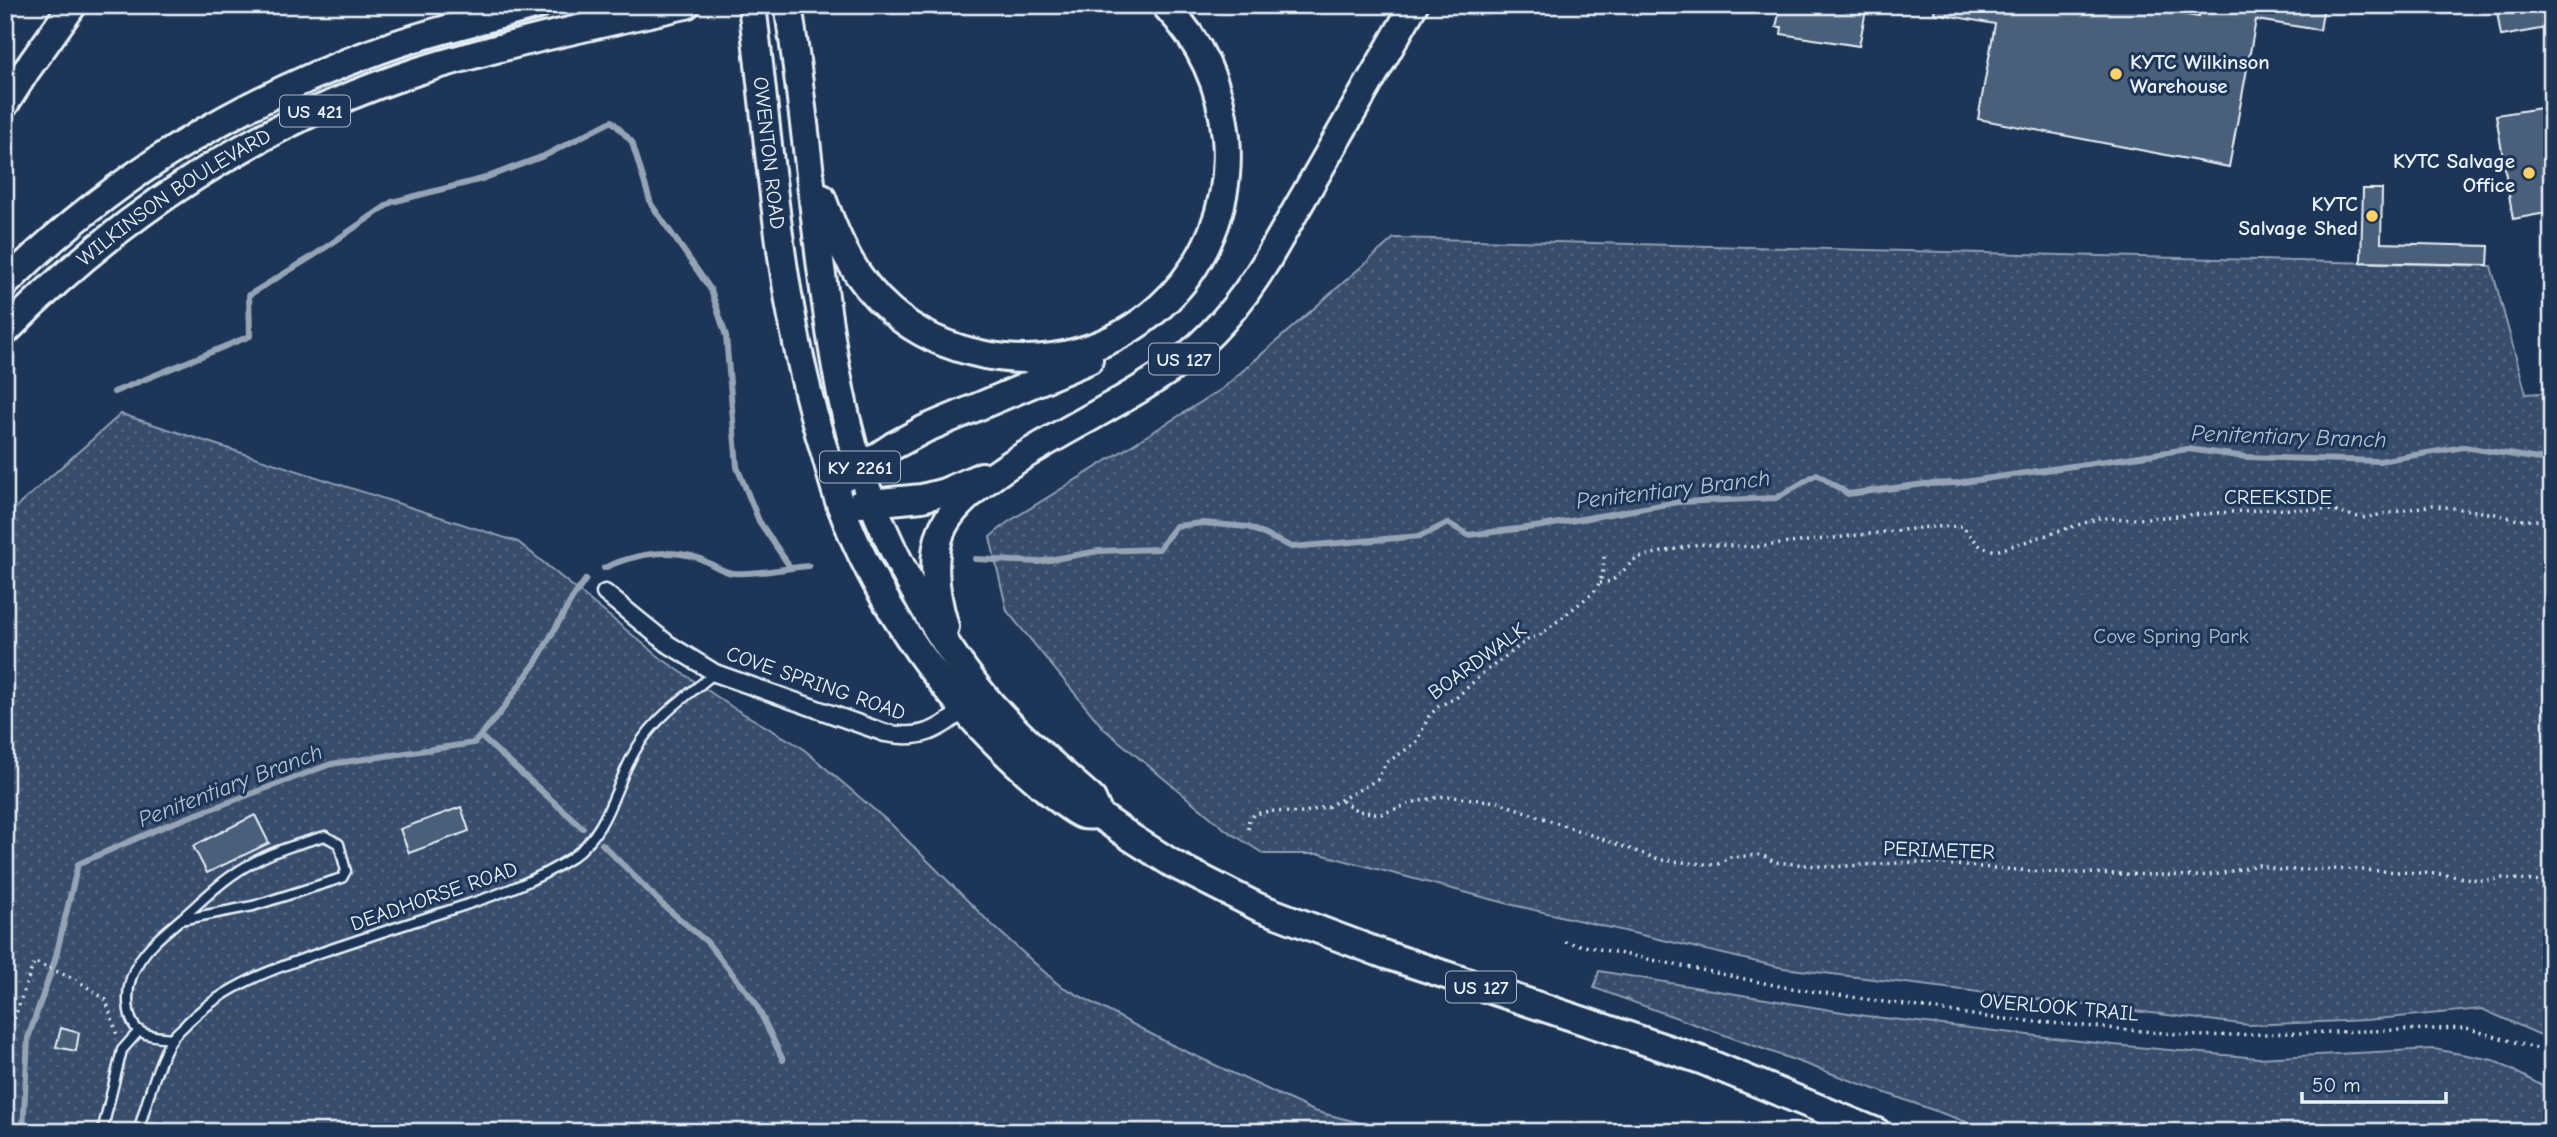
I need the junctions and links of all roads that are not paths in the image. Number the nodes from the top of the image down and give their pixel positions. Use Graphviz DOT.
graph roads {
  1 [pos="72,5"];
  2 [pos="538,5"];
  3 [pos="752,5"];
  4 [pos="788,5"];
  5 [pos="1165,5"];
  6 [pos="1414,5"];
  7 [pos="684,6"];
  8 [pos="5,104"];
  9 [pos="809,163"];
  10 [pos="5,284"];
  11 [pos="1170,298"];
  12 [pos="5,332"];
  13 [pos="1013,463"];
  14 [pos="860,468"];
  15 [pos="837,496"];
  16 [pos="874,503"];
  17 [pos="605,593"];
  18 [pos="953,652"];
  19 [pos="715,673"];
  20 [pos="974,702"];
  21 [pos="180,919"];
  22 [pos="138,1031"];
  23 [pos="173,1038"];
  24 [pos="102,1132"];
  25 [pos="138,1132"];
  26 [pos="1877,1132"];
  1 -- 8 [label="highway"];
  2 -- 10 [label="highway, WILKINSON BOULEVARD / US 421"];
  3 -- 15 [label="highway, OWENTON ROAD / US 127"];
  4 -- 9 [label="highway, KY 2261"];
  5 -- 11 [label="highway"];
  6 -- 13 [label="highway, US 127"];
  7 -- 12 [label="highway, WILKINSON BOULEVARD / US 421"];
  9 -- 11 [label="highway"];
  9 -- 14 [label="highway, KY 2261"];
  11 -- 14 [label="highway"];
  13 -- 16 [label="highway"];
  13 -- 18 [label="highway, US 127"];
  14 -- 15 [label="highway"];
  14 -- 16 [label="highway, KY 2261"];
  15 -- 16 [label="highway"];
  15 -- 20 [label="highway, US 127"];
  16 -- 18 [label="highway, KY 2261"];
  17 -- 19 [label="street, COVE SPRING ROAD"];
  18 -- 20 [label="highway, US 127"];
  19 -- 20 [label="street, COVE SPRING ROAD"];
  19 -- 23 [label="lane, DEADHORSE ROAD"];
  20 -- 26 [label="highway, US 127"];
  21 -- 21 [label="lane"];
  21 -- 22 [label="lane"];
  22 -- 23 [label="lane"];
  22 -- 24 [label="lane"];
  23 -- 25 [label="lane, DEADHORSE ROAD"];
}
